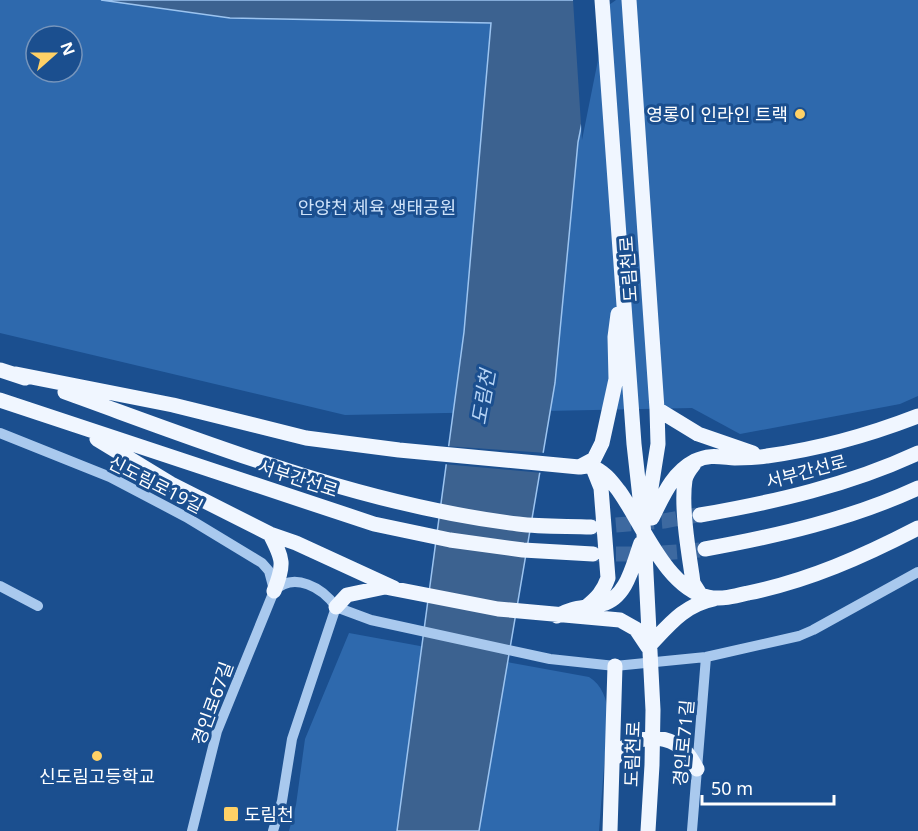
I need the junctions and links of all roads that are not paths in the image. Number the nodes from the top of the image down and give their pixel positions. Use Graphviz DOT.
graph roads {
  1 [pos="602,0"];
  2 [pos="629,0"];
  3 [pos="621,281"];
  4 [pos="0,370"];
  5 [pos="16,375"];
  6 [pos="0,400"];
  7 [pos="657,409"];
  8 [pos="918,416"];
  9 [pos="71,424"];
  10 [pos="0,433"];
  11 [pos="918,453"];
  12 [pos="765,457"];
  13 [pos="701,458"];
  14 [pos="585,466"];
  15 [pos="918,488"];
  16 [pos="700,515"];
  17 [pos="591,527"];
  18 [pos="918,528"];
  19 [pos="270,534"];
  20 [pos="644,534"];
  21 [pos="705,549"];
  22 [pos="593,554"];
  23 [pos="918,572"];
  24 [pos="0,586"];
  25 [pos="394,588"];
  26 [pos="274,591"];
  27 [pos="709,597"];
  28 [pos="38,606"];
  29 [pos="336,607"];
  30 [pos="586,607"];
  31 [pos="557,616"];
  32 [pos="648,647"];
  33 [pos="706,657"];
  34 [pos="615,666"];
  35 [pos="614,760"];
  36 [pos="697,769"];
  37 [pos="192,831"];
  38 [pos="273,831"];
  39 [pos="610,831"];
  40 [pos="648,831"];
  41 [pos="692,831"];
  1 -- 3 [label="main road, 도림천로"];
  2 -- 7 [label="main road, 도림천로"];
  3 -- 14 [label="main road"];
  3 -- 20 [label="main road, 도림천로"];
  4 -- 5 [label="main road, 서부간선로"];
  5 -- 14 [label="main road"];
  5 -- 17 [label="main road, 서부간선로"];
  6 -- 9 [label="main road, 서부간선로"];
  7 -- 12 [label="main road"];
  7 -- 20 [label="main road, 도림천로"];
  8 -- 12 [label="main road"];
  9 -- 19 [label="main road"];
  9 -- 22 [label="main road, 서부간선로"];
  10 -- 26 [label="street, 신도림로19길"];
  11 -- 16 [label="main road, 서부간선로"];
  12 -- 13 [label="main road"];
  13 -- 20 [label="main road"];
  13 -- 27 [label="main road"];
  14 -- 20 [label="main road"];
  14 -- 30 [label="main road"];
  15 -- 21 [label="main road"];
  18 -- 27 [label="main road"];
  19 -- 25 [label="main road"];
  19 -- 26 [label="main road"];
  20 -- 27 [label="main road"];
  20 -- 30 [label="main road"];
  20 -- 32 [label="main road, 도림천로"];
  23 -- 33 [label="street"];
  24 -- 28 [label="street"];
  25 -- 29 [label="main road"];
  25 -- 31 [label="main road"];
  26 -- 29 [label="street"];
  26 -- 37 [label="street, 경인로67길"];
  27 -- 32 [label="main road"];
  29 -- 34 [label="street"];
  29 -- 38 [label="street"];
  30 -- 31 [label="main road"];
  31 -- 32 [label="main road"];
  32 -- 40 [label="main road, 도림천로"];
  33 -- 34 [label="street"];
  33 -- 36 [label="street, 경인로71길"];
  34 -- 35 [label="main road"];
  35 -- 36 [label="main road"];
  35 -- 39 [label="main road"];
  36 -- 41 [label="street, 경인로71길"];
}
